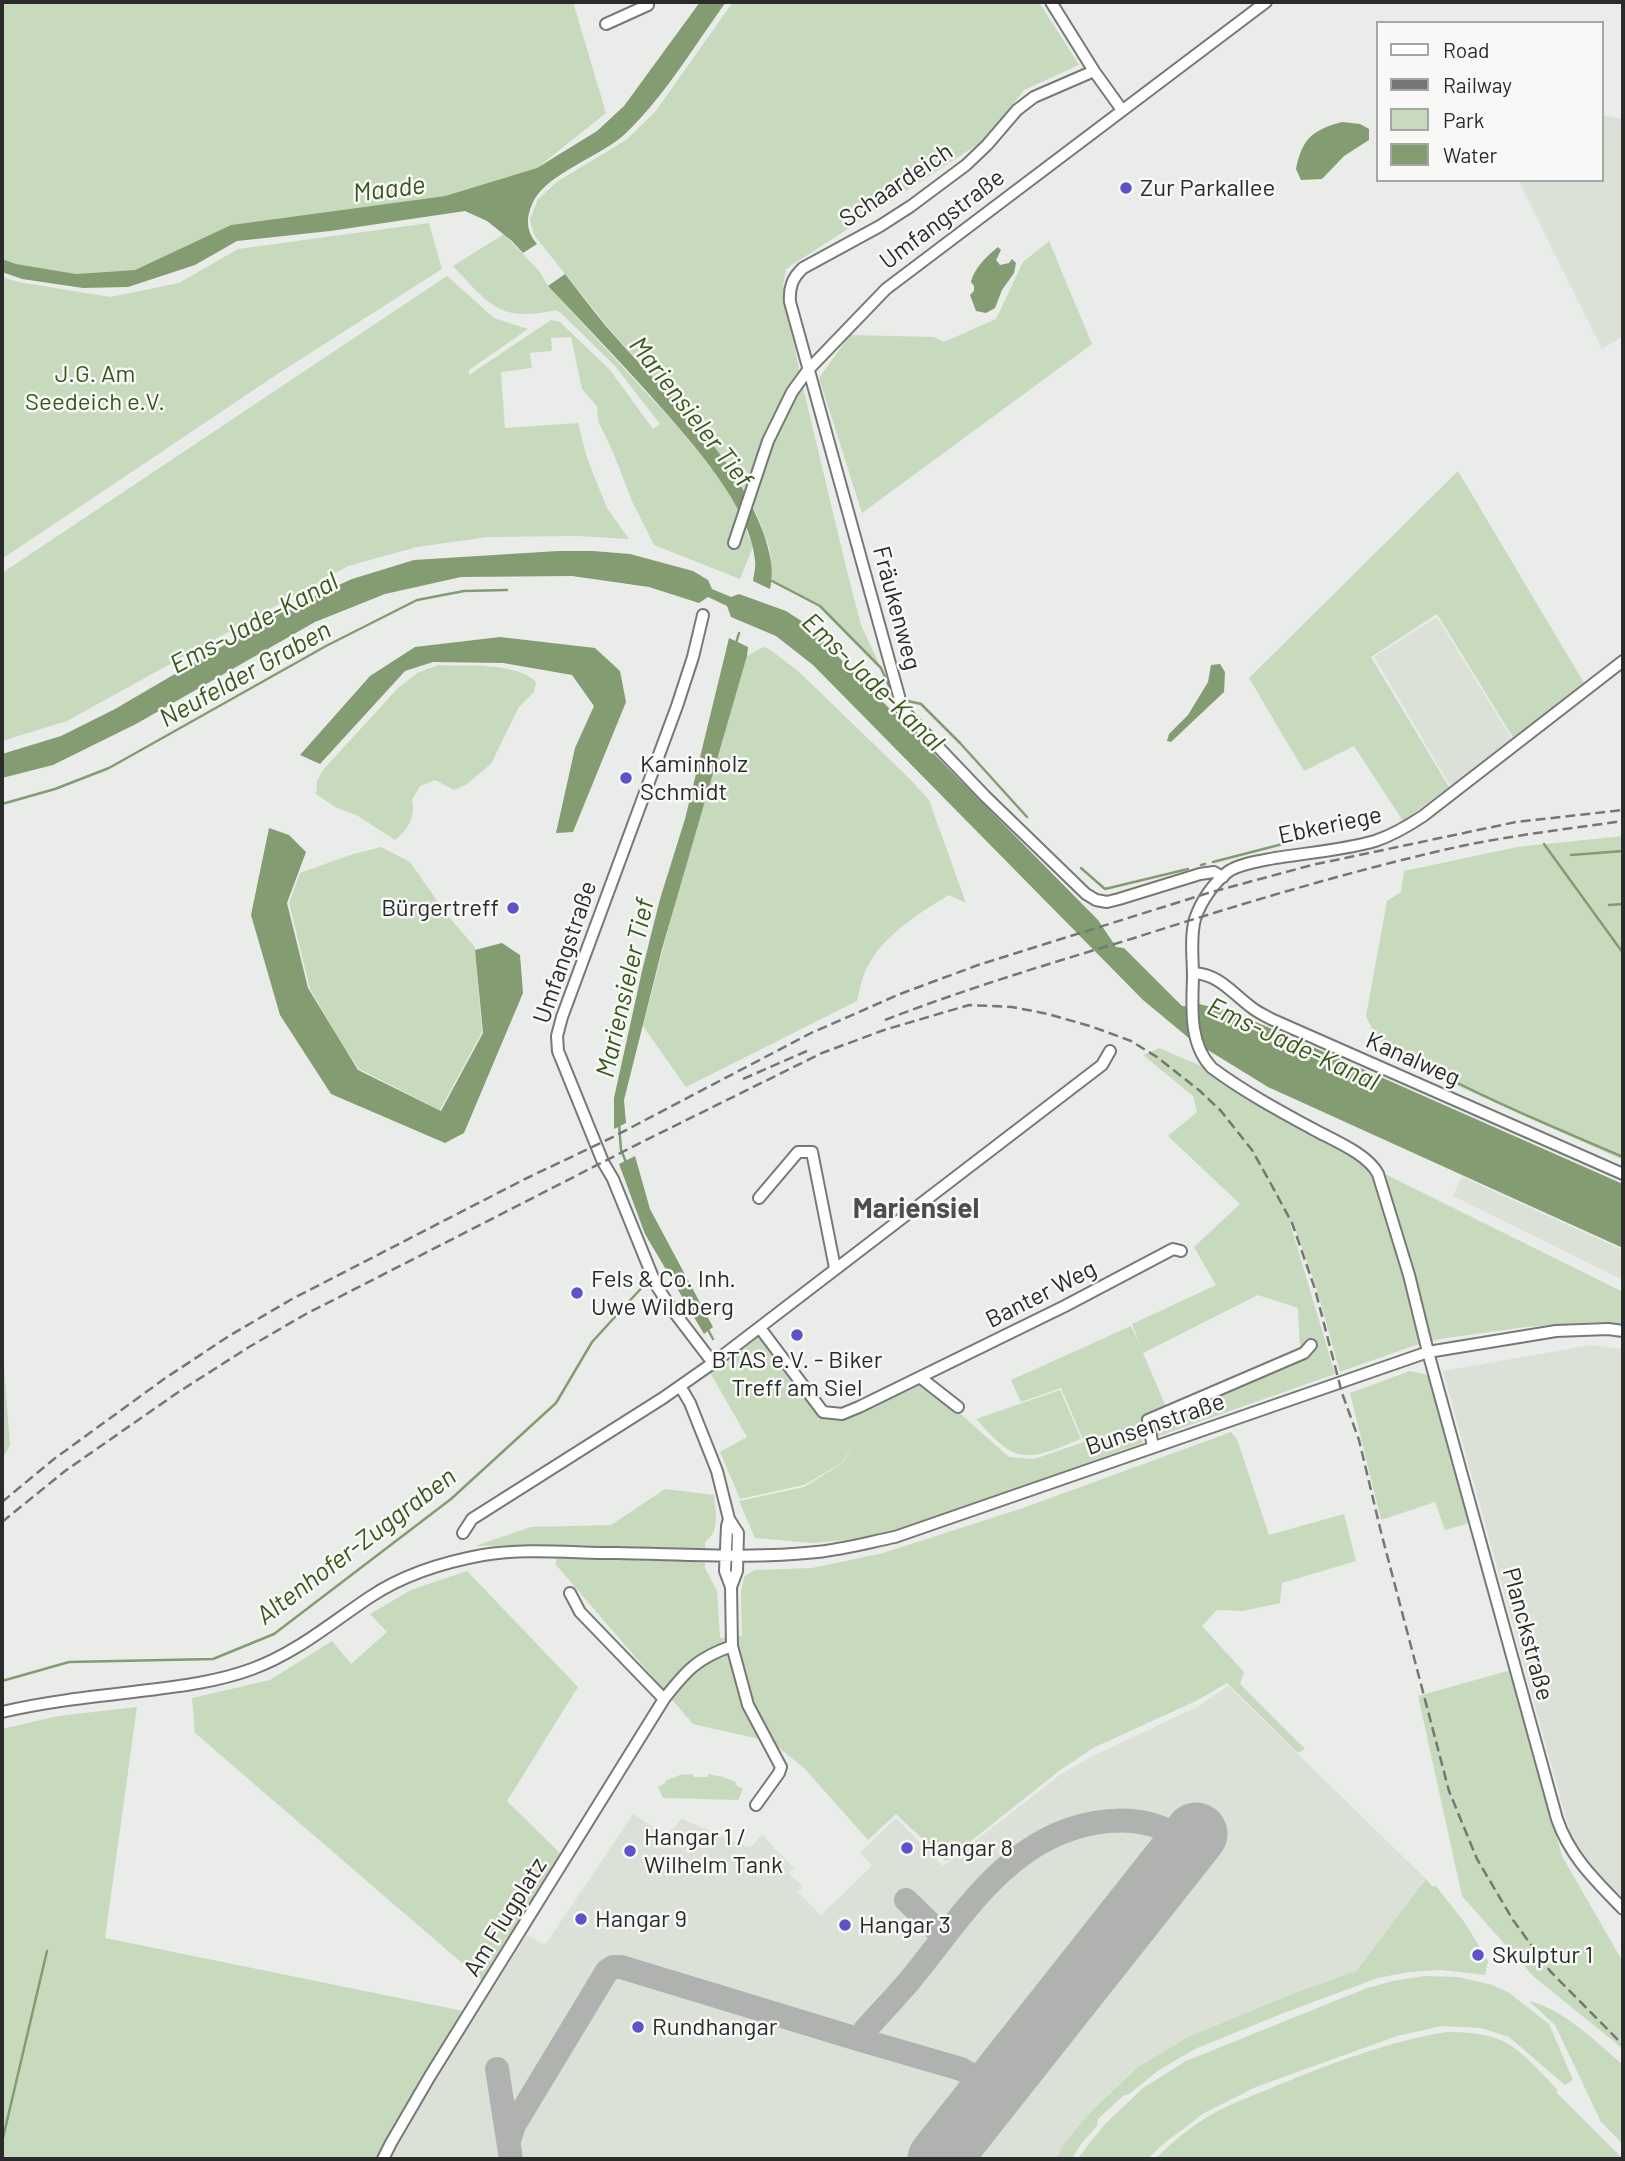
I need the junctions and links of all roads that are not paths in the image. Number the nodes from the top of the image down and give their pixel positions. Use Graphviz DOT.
graph roads {
  1 [pos="647,2"];
  2 [pos="1051,2"];
  3 [pos="1266,2"];
  4 [pos="606,24"];
  5 [pos="1094,71"];
  6 [pos="1122,110"];
  7 [pos="808,370"];
  8 [pos="733,544"];
  9 [pos="703,615"];
  10 [pos="1623,661"];
  11 [pos="1223,877"];
  12 [pos="1193,973"];
  13 [pos="1110,1051"];
  14 [pos="1623,1174"];
  15 [pos="759,1198"];
  16 [pos="1181,1251"];
  17 [pos="835,1268"];
  18 [pos="760,1328"];
  19 [pos="1623,1331"];
  20 [pos="1311,1345"];
  21 [pos="1428,1352"];
  22 [pos="713,1363"];
  23 [pos="921,1378"];
  24 [pos="680,1386"];
  25 [pos="958,1407"];
  26 [pos="1153,1447"];
  27 [pos="729,1519"];
  28 [pos="463,1533"];
  29 [pos="726,1554"];
  30 [pos="738,1554"];
  31 [pos="731,1587"];
  32 [pos="570,1593"];
  33 [pos="732,1646"];
  34 [pos="664,1699"];
  35 [pos="2,1712"];
  36 [pos="756,1805"];
  37 [pos="1623,1909"];
  38 [pos="383,2159"];
  1 -- 4 [label="street"];
  2 -- 5 [label="street"];
  3 -- 6 [label="street, Umfangstraße"];
  5 -- 6 [label="street"];
  5 -- 7 [label="street, Schaardeich"];
  6 -- 7 [label="street, Umfangstraße"];
  7 -- 8 [label="street, Umfangstraße"];
  7 -- 11 [label="street, Fräukenweg"];
  9 -- 22 [label="street, Umfangstraße"];
  10 -- 11 [label="street, Ebkeriege"];
  11 -- 12 [label="street, Ebkeriege"];
  12 -- 14 [label="street, Kanalweg"];
  12 -- 21 [label="street, Ebkeriege"];
  13 -- 17 [label="street"];
  15 -- 17 [label="street"];
  16 -- 23 [label="street, Banter Weg"];
  17 -- 18 [label="street"];
  18 -- 22 [label="street"];
  18 -- 23 [label="street, Banter Weg"];
  19 -- 21 [label="street, Bunsenstraße"];
  20 -- 26 [label="street"];
  21 -- 26 [label="street, Bunsenstraße"];
  21 -- 37 [label="street, Planckstraße"];
  22 -- 24 [label="street"];
  23 -- 25 [label="street"];
  24 -- 27 [label="street"];
  24 -- 28 [label="street"];
  26 -- 30 [label="street, Bunsenstraße"];
  27 -- 29 [label="street"];
  27 -- 30 [label="street"];
  29 -- 30 [label="street, Bunsenstraße"];
  29 -- 31 [label="street"];
  29 -- 35 [label="street, Bunsenstraße"];
  30 -- 31 [label="street"];
  31 -- 33 [label="street"];
  32 -- 34 [label="street"];
  33 -- 34 [label="street, Am Flugplatz"];
  33 -- 36 [label="street"];
  34 -- 38 [label="street, Am Flugplatz"];
}
